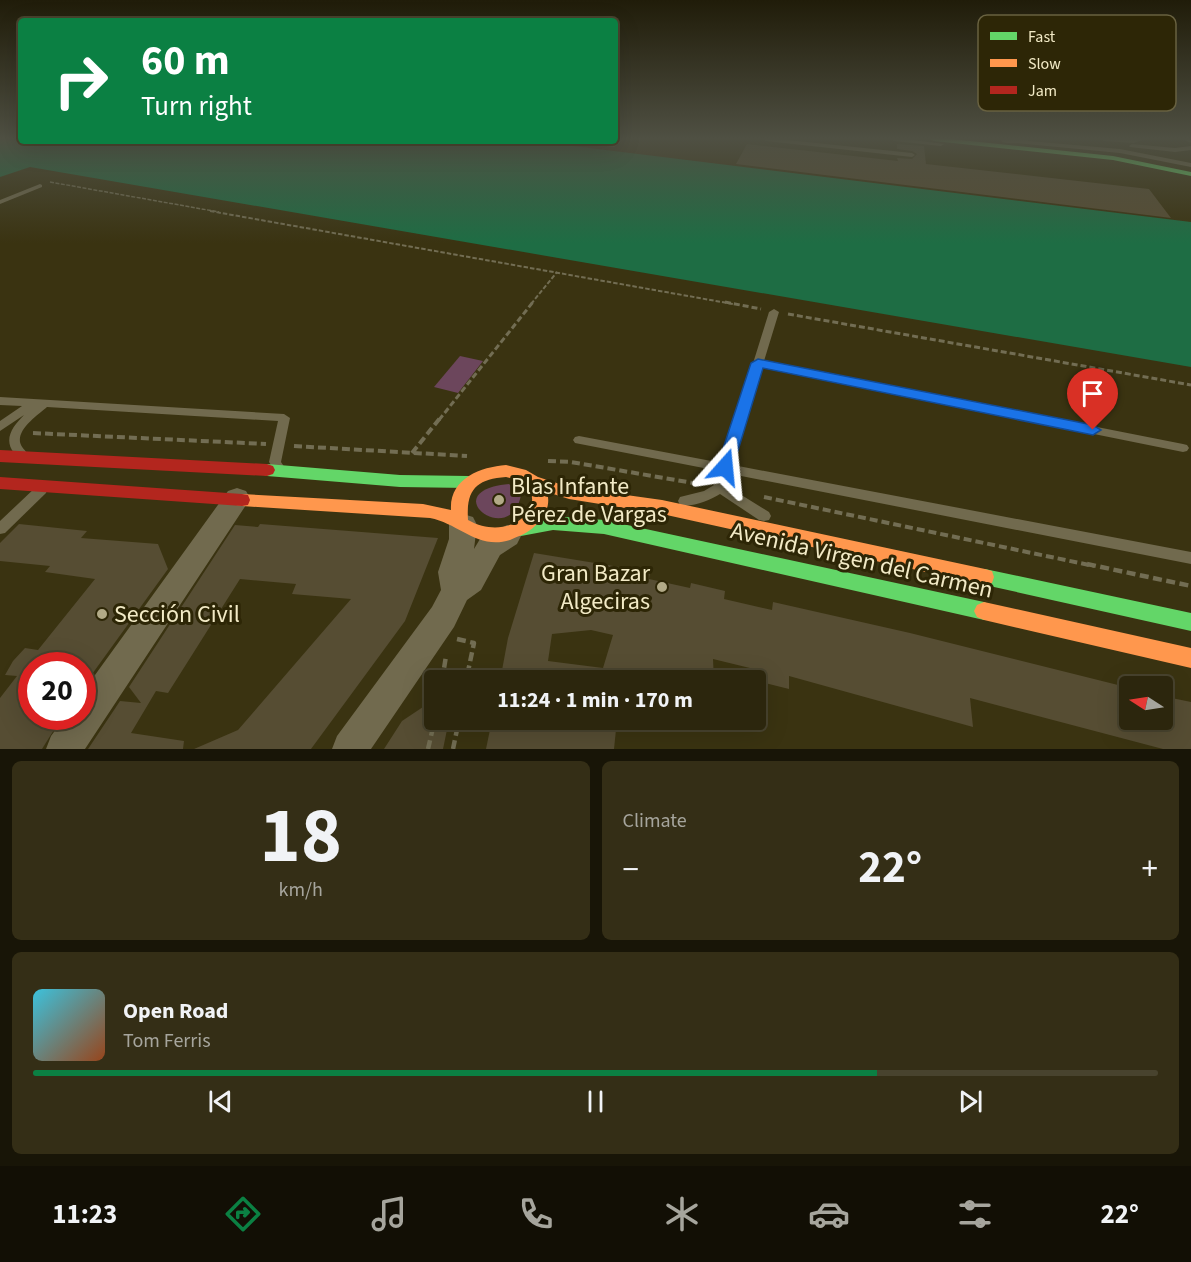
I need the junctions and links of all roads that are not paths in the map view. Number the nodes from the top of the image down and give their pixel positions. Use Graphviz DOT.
graph roads {
  1 [pos="1169,174"];
  2 [pos="1191,179"];
  3 [pos="42,183"];
  4 [pos="0,202"];
  5 [pos="774,312"];
  6 [pos="758,363"];
  7 [pos="0,401"];
  8 [pos="38,405"];
  9 [pos="0,427"];
  10 [pos="579,440"];
  11 [pos="1183,448"];
  12 [pos="0,456"];
  13 [pos="24,456"];
  14 [pos="725,467"];
  15 [pos="281,471"];
  16 [pos="468,482"];
  17 [pos="534,482"];
  18 [pos="2,485"];
  19 [pos="46,486"];
  20 [pos="720,488"];
  21 [pos="237,498"];
  22 [pos="662,507"];
  23 [pos="462,524"];
  24 [pos="0,529"];
  25 [pos="516,531"];
  26 [pos="837,545"];
  27 [pos="1191,558"];
  28 [pos="456,591"];
  29 [pos="1191,622"];
  30 [pos="1191,658"];
  31 [pos="64,749"];
  32 [pos="350,749"];
  1 -- 2 [label="lane"];
  3 -- 4 [label="lane"];
  5 -- 6 [label="lane"];
  6 -- 11 [label="lane"];
  6 -- 14 [label="lane"];
  7 -- 8 [label="lane"];
  8 -- 9 [label="lane"];
  8 -- 13 [label="lane"];
  8 -- 15 [label="lane"];
  10 -- 14 [label="lane"];
  12 -- 13 [label="main road"];
  13 -- 15 [label="main road"];
  14 -- 20 [label="lane"];
  14 -- 27 [label="lane"];
  15 -- 16 [label="main road"];
  16 -- 17 [label="main road"];
  16 -- 23 [label="main road"];
  17 -- 22 [label="main road, Avenida Virgen del Carmen"];
  17 -- 25 [label="main road"];
  18 -- 19 [label="main road"];
  19 -- 21 [label="main road"];
  19 -- 24 [label="lane"];
  20 -- 22 [label="lane"];
  20 -- 26 [label="lane"];
  21 -- 23 [label="main road"];
  21 -- 31 [label="street"];
  22 -- 26 [label="main road, Avenida Virgen del Carmen"];
  23 -- 25 [label="main road"];
  23 -- 28 [label="street"];
  25 -- 28 [label="street"];
  25 -- 30 [label="main road, Avenida Virgen del Carmen"];
  26 -- 29 [label="main road, Avenida Virgen del Carmen"];
  28 -- 32 [label="street"];
}
